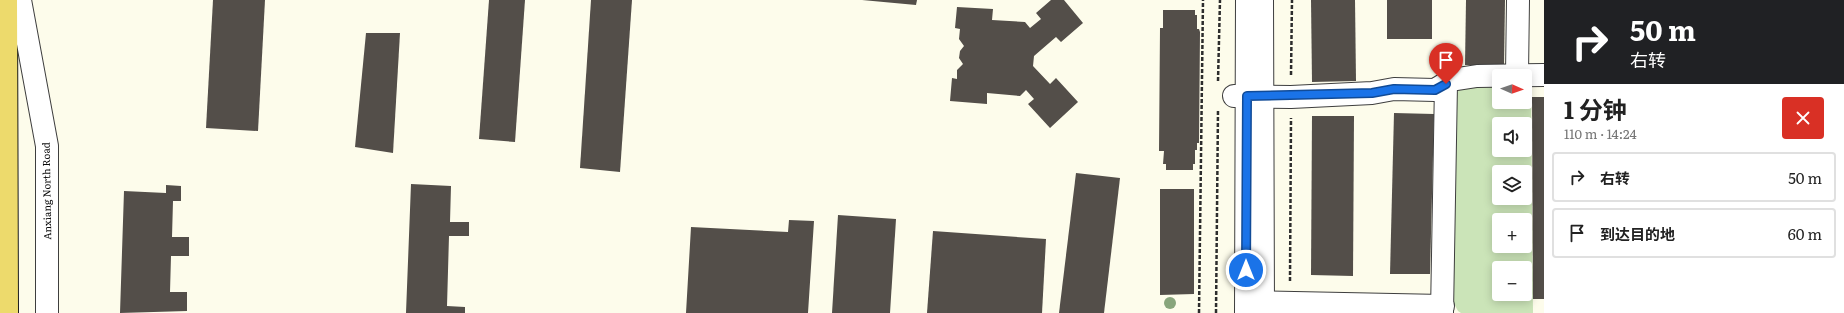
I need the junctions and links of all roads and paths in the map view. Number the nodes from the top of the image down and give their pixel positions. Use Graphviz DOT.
graph roads {
  1 [pos="6,0"];
  2 [pos="20,0"];
  3 [pos="1203,0"];
  4 [pos="1220,0"];
  5 [pos="1234,0"];
  6 [pos="1247,0"];
  7 [pos="1262,0"];
  8 [pos="1292,0"];
  9 [pos="1518,0"];
  10 [pos="1517,69"];
  11 [pos="1492,75"];
  12 [pos="1532,75"];
  13 [pos="1544,75"];
  14 [pos="1446,84"];
  15 [pos="1291,96"];
  16 [pos="1236,97"];
  17 [pos="1290,285"];
  18 [pos="1247,307"];
  19 [pos="1442,310"];
  20 [pos="7,313"];
  21 [pos="47,313"];
  22 [pos="1199,313"];
  23 [pos="1216,313"];
  1 -- 20 [label="main road"];
  2 -- 21 [label="street, Anxiang North Road"];
  3 -- 22 [label="path"];
  4 -- 16 [label="path"];
  5 -- 16 [label="street"];
  6 -- 16 [label="street"];
  7 -- 16 [label="street"];
  8 -- 15 [label="path"];
  9 -- 10 [label="street"];
  11 -- 14 [label="street"];
  12 -- 13 [label="street"];
  14 -- 15 [label="street"];
  14 -- 19 [label="street"];
  15 -- 16 [label="street"];
  15 -- 17 [label="path"];
  16 -- 18 [label="street"];
  16 -- 23 [label="path"];
  18 -- 19 [label="street"];
}
